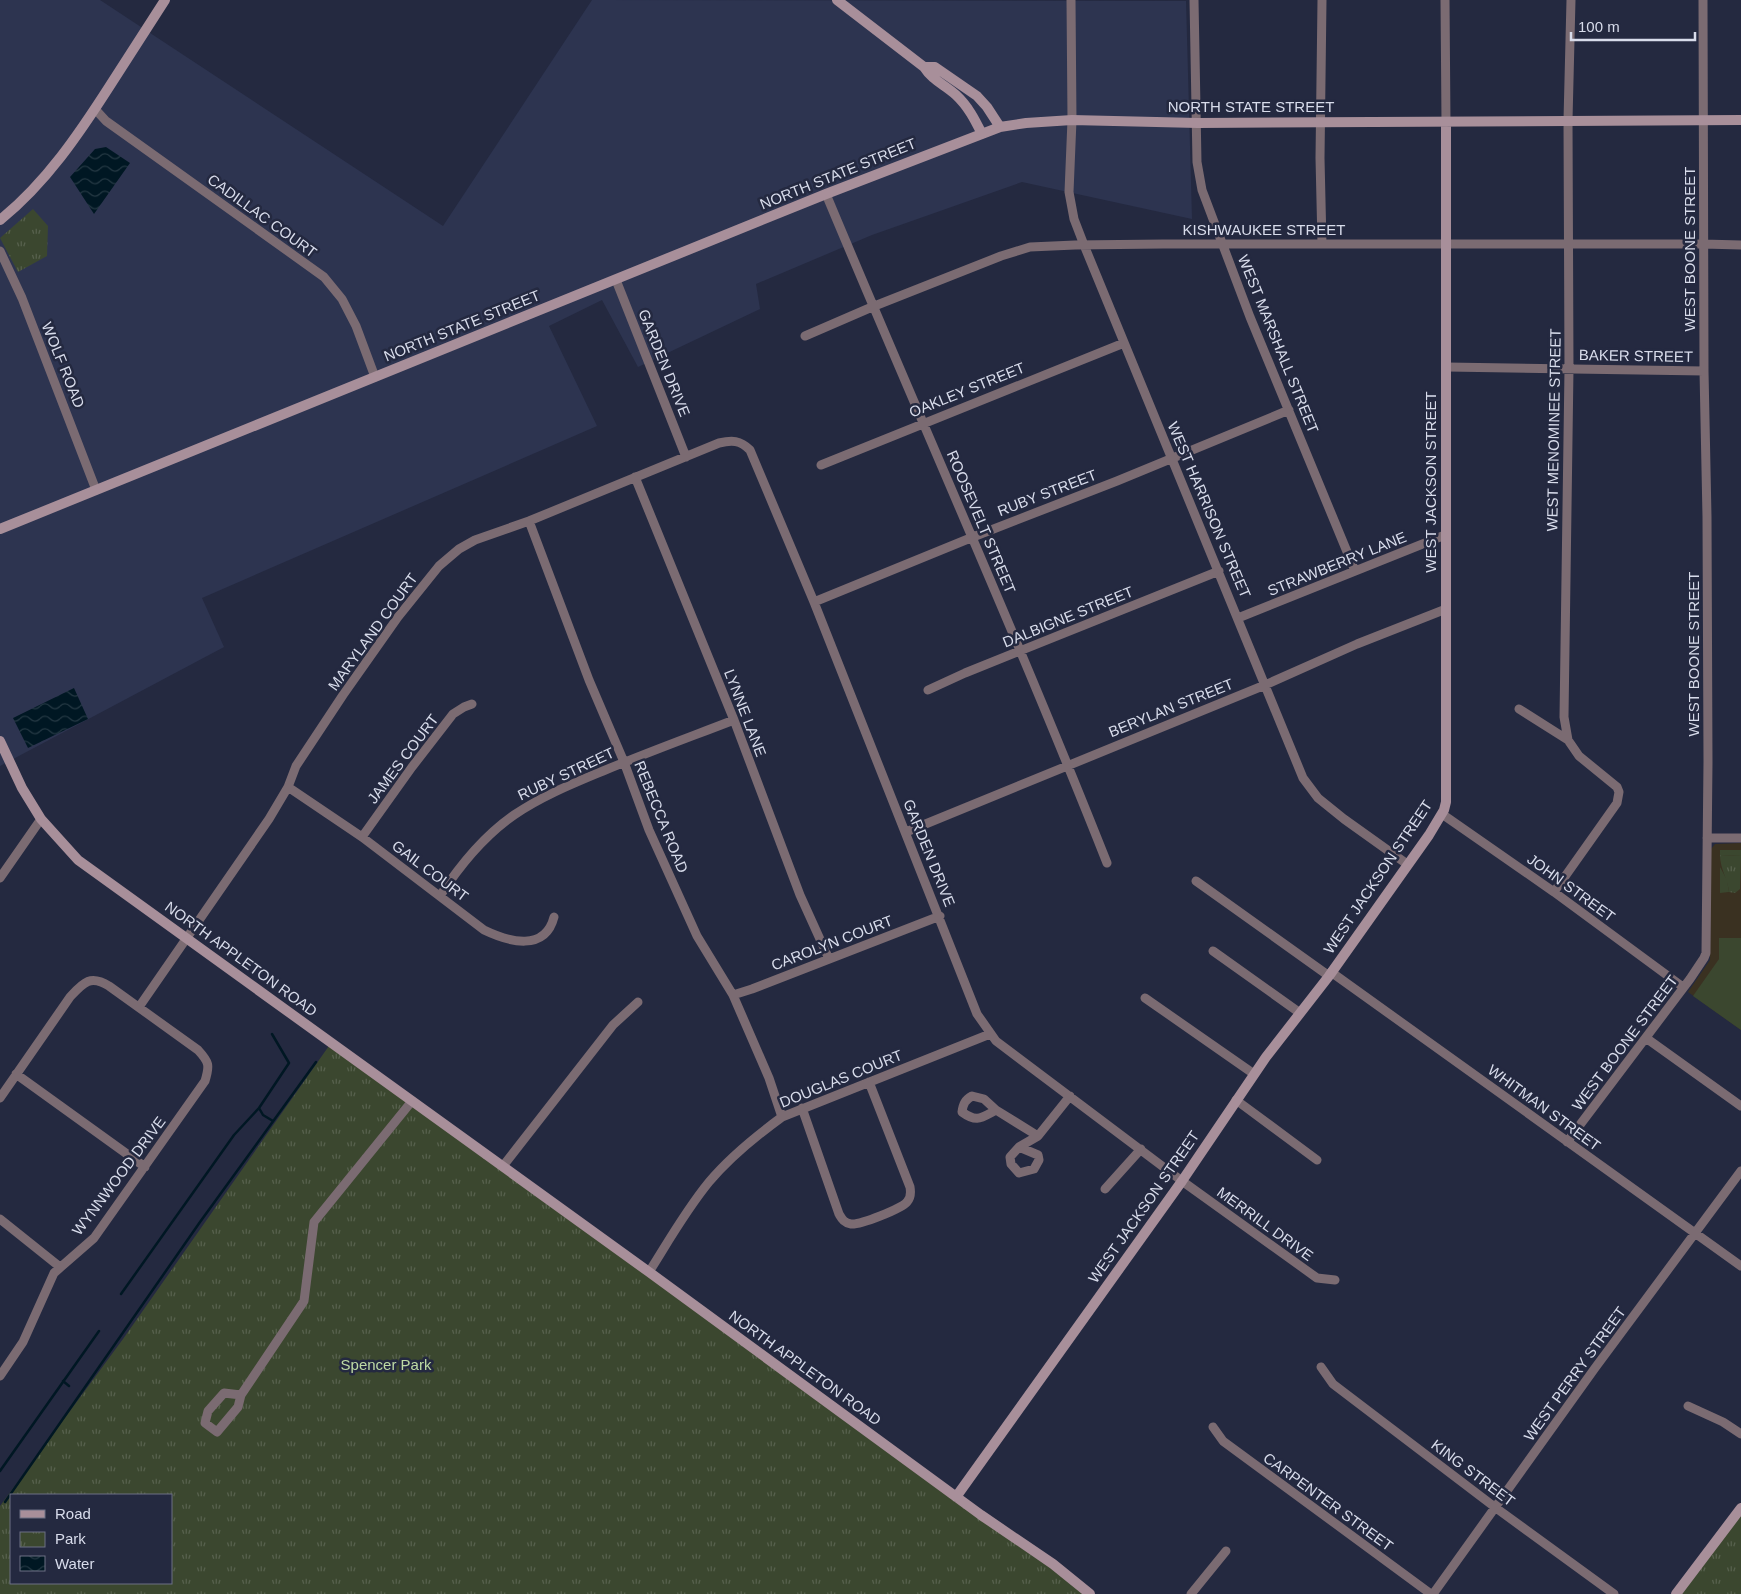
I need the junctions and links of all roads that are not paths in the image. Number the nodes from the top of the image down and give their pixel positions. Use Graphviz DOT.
graph roads {
  1 [pos="165,0"];
  2 [pos="837,0"];
  3 [pos="1071,0"];
  4 [pos="1194,0"];
  5 [pos="1322,0"];
  6 [pos="1445,0"];
  7 [pos="1571,0"];
  8 [pos="1703,0"];
  9 [pos="924,67"];
  10 [pos="95,109"];
  11 [pos="1072,120"];
  12 [pos="1568,120"];
  13 [pos="1704,120"];
  14 [pos="1741,120"];
  15 [pos="1322,121"];
  16 [pos="1446,122"];
  17 [pos="1198,123"];
  18 [pos="1000,128"];
  19 [pos="982,134"];
  20 [pos="826,194"];
  21 [pos="0,220"];
  22 [pos="1084,244"];
  23 [pos="1222,244"];
  24 [pos="1322,244"];
  25 [pos="1447,244"];
  26 [pos="1569,244"];
  27 [pos="1703,244"];
  28 [pos="1741,246"];
  29 [pos="0,251"];
  30 [pos="616,280"];
  31 [pos="872,307"];
  32 [pos="805,336"];
  33 [pos="1124,343"];
  34 [pos="1447,367"];
  35 [pos="1569,368"];
  36 [pos="1704,371"];
  37 [pos="375,377"];
  38 [pos="1289,410"];
  39 [pos="923,423"];
  40 [pos="686,457"];
  41 [pos="753,458"];
  42 [pos="1172,458"];
  43 [pos="821,464"];
  44 [pos="635,478"];
  45 [pos="96,490"];
  46 [pos="529,521"];
  47 [pos="0,529"];
  48 [pos="1445,535"];
  49 [pos="972,537"];
  50 [pos="1219,571"];
  51 [pos="1355,571"];
  52 [pos="814,602"];
  53 [pos="1446,609"];
  54 [pos="1238,618"];
  55 [pos="1020,651"];
  56 [pos="1265,685"];
  57 [pos="928,690"];
  58 [pos="472,704"];
  59 [pos="1519,709"];
  60 [pos="734,720"];
  61 [pos="1568,740"];
  62 [pos="0,742"];
  63 [pos="624,762"];
  64 [pos="1068,765"];
  65 [pos="288,787"];
  66 [pos="1442,814"];
  67 [pos="41,819"];
  68 [pos="906,832"];
  69 [pos="362,837"];
  70 [pos="1707,838"];
  71 [pos="1741,838"];
  72 [pos="1107,863"];
  73 [pos="1407,864"];
  74 [pos="0,878"];
  75 [pos="1196,881"];
  76 [pos="1554,892"];
  77 [pos="440,896"];
  78 [pos="940,916"];
  79 [pos="554,917"];
  80 [pos="187,938"];
  81 [pos="1213,951"];
  82 [pos="830,959"];
  83 [pos="1330,974"];
  84 [pos="1683,987"];
  85 [pos="733,995"];
  86 [pos="1145,998"];
  87 [pos="638,1002"];
  88 [pos="139,1007"];
  89 [pos="1300,1013"];
  90 [pos="990,1034"];
  91 [pos="1646,1038"];
  92 [pos="16,1074"];
  93 [pos="1254,1074"];
  94 [pos="869,1082"];
  95 [pos="1070,1096"];
  96 [pos="0,1098"];
  97 [pos="412,1100"];
  98 [pos="1236,1100"];
  99 [pos="1741,1106"];
  100 [pos="802,1108"];
  101 [pos="996,1110"];
  102 [pos="782,1117"];
  103 [pos="1038,1136"];
  104 [pos="1567,1142"];
  105 [pos="1019,1147"];
  106 [pos="1141,1149"];
  107 [pos="1317,1160"];
  108 [pos="146,1166"];
  109 [pos="503,1166"];
  110 [pos="1741,1171"];
  111 [pos="1182,1181"];
  112 [pos="1105,1189"];
  113 [pos="0,1219"];
  114 [pos="1695,1233"];
  115 [pos="1741,1266"];
  116 [pos="60,1267"];
  117 [pos="649,1272"];
  118 [pos="1335,1280"];
  119 [pos="1321,1367"];
  120 [pos="0,1376"];
  121 [pos="241,1395"];
  122 [pos="1688,1406"];
  123 [pos="1213,1427"];
  124 [pos="1741,1434"];
  125 [pos="956,1497"];
  126 [pos="1496,1508"];
  127 [pos="1741,1508"];
  128 [pos="1226,1551"];
  129 [pos="1090,1594"];
  130 [pos="1191,1594"];
  131 [pos="1432,1594"];
  132 [pos="1614,1594"];
  133 [pos="1676,1594"];
  1 -- 10 [label="main road"];
  2 -- 9 [label="main road"];
  3 -- 11 [label="street, WEST HARRISON STREET"];
  4 -- 17 [label="street, WEST MARSHALL STREET"];
  5 -- 15 [label="street"];
  6 -- 16 [label="street"];
  7 -- 12 [label="street, WEST MENOMINEE STREET"];
  8 -- 13 [label="street, WEST BOONE STREET"];
  9 -- 18 [label="main road"];
  9 -- 19 [label="main road"];
  10 -- 21 [label="main road"];
  10 -- 37 [label="street, CADILLAC COURT"];
  11 -- 17 [label="main road, NORTH STATE STREET"];
  11 -- 18 [label="main road, NORTH STATE STREET"];
  11 -- 22 [label="street, WEST HARRISON STREET"];
  12 -- 13 [label="main road, NORTH STATE STREET"];
  12 -- 16 [label="main road, NORTH STATE STREET"];
  12 -- 26 [label="street, WEST MENOMINEE STREET"];
  13 -- 14 [label="main road, NORTH STATE STREET"];
  13 -- 27 [label="street, WEST BOONE STREET"];
  15 -- 16 [label="main road, NORTH STATE STREET"];
  15 -- 17 [label="main road, NORTH STATE STREET"];
  15 -- 24 [label="street"];
  16 -- 25 [label="main road, WEST JACKSON STREET"];
  17 -- 23 [label="street, WEST MARSHALL STREET"];
  18 -- 19 [label="main road, NORTH STATE STREET"];
  19 -- 20 [label="main road, NORTH STATE STREET"];
  20 -- 30 [label="main road, NORTH STATE STREET"];
  20 -- 31 [label="street, ROOSEVELT STREET"];
  22 -- 23 [label="street, KISHWAUKEE STREET"];
  22 -- 31 [label="street, KISHWAUKEE STREET"];
  22 -- 33 [label="street, WEST HARRISON STREET"];
  23 -- 24 [label="street, KISHWAUKEE STREET"];
  23 -- 38 [label="street, WEST MARSHALL STREET"];
  24 -- 25 [label="street, KISHWAUKEE STREET"];
  25 -- 26 [label="street, KISHWAUKEE STREET"];
  25 -- 34 [label="main road, WEST JACKSON STREET"];
  26 -- 27 [label="street, KISHWAUKEE STREET"];
  26 -- 35 [label="street, WEST MENOMINEE STREET"];
  27 -- 28 [label="street, KISHWAUKEE STREET"];
  27 -- 36 [label="street, WEST BOONE STREET"];
  29 -- 45 [label="street, WOLF ROAD"];
  30 -- 37 [label="main road, NORTH STATE STREET"];
  30 -- 40 [label="street, GARDEN DRIVE"];
  31 -- 32 [label="street, KISHWAUKEE STREET"];
  31 -- 39 [label="street, ROOSEVELT STREET"];
  33 -- 39 [label="street, OAKLEY STREET"];
  33 -- 42 [label="street, WEST HARRISON STREET"];
  34 -- 35 [label="street, BAKER STREET"];
  34 -- 48 [label="main road, WEST JACKSON STREET"];
  35 -- 36 [label="street, BAKER STREET"];
  35 -- 61 [label="street, WEST MENOMINEE STREET"];
  36 -- 70 [label="street, WEST BOONE STREET"];
  37 -- 45 [label="main road, NORTH STATE STREET"];
  38 -- 42 [label="street, RUBY STREET"];
  38 -- 51 [label="street, WEST MARSHALL STREET"];
  39 -- 43 [label="street, OAKLEY STREET"];
  39 -- 49 [label="street, ROOSEVELT STREET"];
  40 -- 41 [label="street, MARYLAND COURT"];
  40 -- 44 [label="street, MARYLAND COURT"];
  41 -- 52 [label="street, GARDEN DRIVE"];
  42 -- 49 [label="street, RUBY STREET"];
  42 -- 50 [label="street, WEST HARRISON STREET"];
  44 -- 46 [label="street, MARYLAND COURT"];
  44 -- 60 [label="street, LYNNE LANE"];
  45 -- 47 [label="main road, NORTH STATE STREET"];
  46 -- 63 [label="street, REBECCA ROAD"];
  46 -- 65 [label="street, MARYLAND COURT"];
  48 -- 51 [label="street, STRAWBERRY LANE"];
  48 -- 53 [label="main road, WEST JACKSON STREET"];
  49 -- 52 [label="street, RUBY STREET"];
  49 -- 55 [label="street, ROOSEVELT STREET"];
  50 -- 54 [label="street, WEST HARRISON STREET"];
  50 -- 55 [label="street, DALBIGNE STREET"];
  51 -- 54 [label="street, STRAWBERRY LANE"];
  52 -- 68 [label="street, GARDEN DRIVE"];
  53 -- 56 [label="street, BERYLAN STREET"];
  53 -- 66 [label="main road, WEST JACKSON STREET"];
  54 -- 56 [label="street, WEST HARRISON STREET"];
  55 -- 57 [label="street, DALBIGNE STREET"];
  55 -- 64 [label="street, ROOSEVELT STREET"];
  56 -- 64 [label="street, BERYLAN STREET"];
  56 -- 73 [label="street, WEST HARRISON STREET"];
  58 -- 69 [label="street, JAMES COURT"];
  59 -- 61 [label="street"];
  60 -- 63 [label="street, RUBY STREET"];
  60 -- 82 [label="street, LYNNE LANE"];
  61 -- 76 [label="street"];
  62 -- 67 [label="main road, NORTH APPLETON ROAD"];
  63 -- 77 [label="street, RUBY STREET"];
  63 -- 85 [label="street, REBECCA ROAD"];
  64 -- 68 [label="street, BERYLAN STREET"];
  64 -- 72 [label="street, ROOSEVELT STREET"];
  65 -- 69 [label="street, GAIL COURT"];
  65 -- 80 [label="street, MARYLAND COURT"];
  66 -- 73 [label="main road, WEST JACKSON STREET"];
  66 -- 76 [label="street, JOHN STREET"];
  67 -- 74 [label="street"];
  67 -- 80 [label="main road, NORTH APPLETON ROAD"];
  68 -- 78 [label="street, GARDEN DRIVE"];
  69 -- 77 [label="street, GAIL COURT"];
  70 -- 71 [label="street"];
  70 -- 84 [label="street, WEST BOONE STREET"];
  73 -- 83 [label="main road, WEST JACKSON STREET"];
  75 -- 83 [label="street, WHITMAN STREET"];
  76 -- 84 [label="street, JOHN STREET"];
  77 -- 79 [label="street, GAIL COURT"];
  78 -- 82 [label="street, CAROLYN COURT"];
  78 -- 90 [label="street, GARDEN DRIVE"];
  80 -- 88 [label="street, MARYLAND COURT"];
  80 -- 97 [label="main road, NORTH APPLETON ROAD"];
  81 -- 89 [label="street"];
  82 -- 85 [label="street, CAROLYN COURT"];
  83 -- 89 [label="main road, WEST JACKSON STREET"];
  83 -- 104 [label="street, WHITMAN STREET"];
  84 -- 91 [label="street, WEST BOONE STREET"];
  85 -- 102 [label="street, REBECCA ROAD"];
  86 -- 93 [label="street"];
  87 -- 109 [label="street"];
  88 -- 92 [label="street"];
  88 -- 108 [label="street, WYNNWOOD DRIVE"];
  89 -- 93 [label="main road, WEST JACKSON STREET"];
  90 -- 94 [label="street, DOUGLAS COURT"];
  90 -- 95 [label="street, GARDEN DRIVE"];
  91 -- 99 [label="street"];
  91 -- 104 [label="street, WEST BOONE STREET"];
  92 -- 96 [label="street"];
  92 -- 108 [label="street"];
  93 -- 98 [label="main road, WEST JACKSON STREET"];
  94 -- 100 [label="street, DOUGLAS COURT"];
  94 -- 100 [label="street"];
  95 -- 103 [label="street"];
  95 -- 106 [label="street, GARDEN DRIVE"];
  97 -- 109 [label="main road, NORTH APPLETON ROAD"];
  97 -- 121 [label="street"];
  98 -- 107 [label="street"];
  98 -- 111 [label="main road, WEST JACKSON STREET"];
  100 -- 102 [label="street, DOUGLAS COURT"];
  101 -- 103 [label="street"];
  102 -- 117 [label="street, DOUGLAS COURT"];
  103 -- 105 [label="street"];
  104 -- 114 [label="street, WHITMAN STREET"];
  106 -- 111 [label="street, GARDEN DRIVE"];
  106 -- 112 [label="street"];
  108 -- 116 [label="street, WYNNWOOD DRIVE"];
  109 -- 117 [label="main road, NORTH APPLETON ROAD"];
  110 -- 114 [label="street, WEST PERRY STREET"];
  111 -- 118 [label="street, MERRILL DRIVE"];
  111 -- 125 [label="main road, WEST JACKSON STREET"];
  113 -- 116 [label="street"];
  114 -- 115 [label="street, WHITMAN STREET"];
  114 -- 126 [label="street, WEST PERRY STREET"];
  116 -- 120 [label="street, WYNNWOOD DRIVE"];
  117 -- 125 [label="main road, NORTH APPLETON ROAD"];
  119 -- 126 [label="street, KING STREET"];
  121 -- 121 [label="street"];
  122 -- 124 [label="street"];
  123 -- 131 [label="street, CARPENTER STREET"];
  125 -- 129 [label="main road, NORTH APPLETON ROAD"];
  126 -- 131 [label="street, WEST PERRY STREET"];
  126 -- 132 [label="street, KING STREET"];
  127 -- 133 [label="main road"];
  128 -- 130 [label="street"];
}
